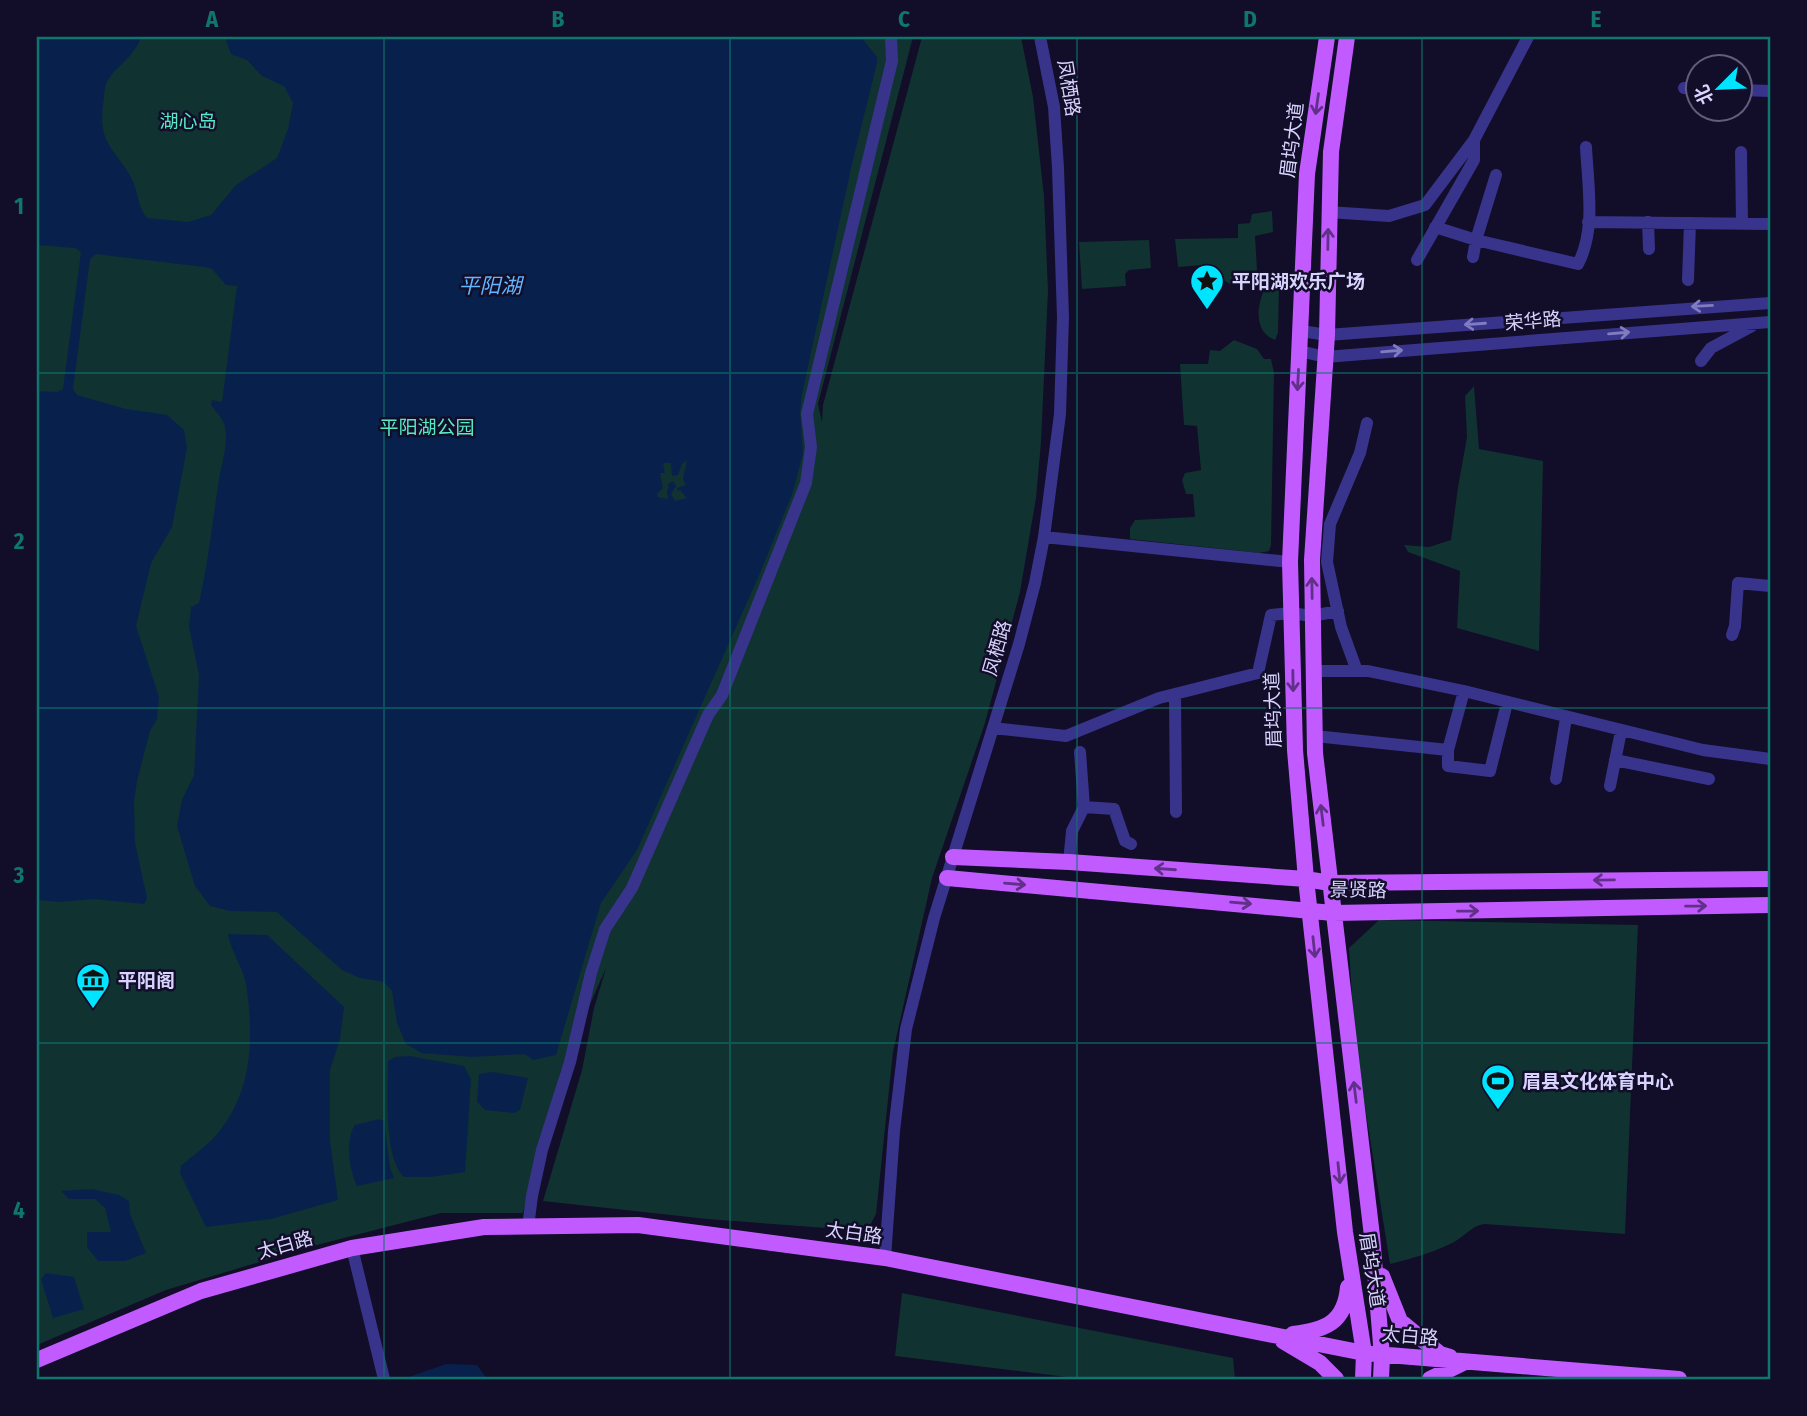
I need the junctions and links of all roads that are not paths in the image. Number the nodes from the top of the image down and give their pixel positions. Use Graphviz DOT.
graph roads {
  1 [pos="891,37"];
  2 [pos="1040,37"];
  3 [pos="1327,37"];
  4 [pos="1347,37"];
  5 [pos="1528,37"];
  6 [pos="1474,140"];
  7 [pos="1586,147"];
  8 [pos="1741,152"];
  9 [pos="1496,175"];
  10 [pos="1328,212"];
  11 [pos="1588,222"];
  12 [pos="1648,222"];
  13 [pos="1690,223"];
  14 [pos="1742,223"];
  15 [pos="1770,224"];
  16 [pos="1435,226"];
  17 [pos="1476,240"];
  18 [pos="1648,250"];
  19 [pos="1473,257"];
  20 [pos="1417,260"];
  21 [pos="1688,280"];
  22 [pos="1770,303"];
  23 [pos="1764,323"];
  24 [pos="1301,331"];
  25 [pos="1327,335"];
  26 [pos="1300,351"];
  27 [pos="1325,357"];
  28 [pos="1701,361"];
  29 [pos="1367,423"];
  30 [pos="1044,537"];
  31 [pos="1290,562"];
  32 [pos="1770,586"];
  33 [pos="1338,611"];
  34 [pos="1292,613"];
  35 [pos="1312,616"];
  36 [pos="1732,635"];
  37 [pos="1313,671"];
  38 [pos="1357,671"];
  39 [pos="1464,691"];
  40 [pos="1175,694"];
  41 [pos="1507,702"];
  42 [pos="1566,718"];
  43 [pos="993,728"];
  44 [pos="1621,731"];
  45 [pos="1315,736"];
  46 [pos="1448,750"];
  47 [pos="1080,752"];
  48 [pos="1770,759"];
  49 [pos="1615,760"];
  50 [pos="1556,779"];
  51 [pos="1709,779"];
  52 [pos="1610,786"];
  53 [pos="1084,807"];
  54 [pos="1176,813"];
  55 [pos="1131,844"];
  56 [pos="953,857"];
  57 [pos="1069,862"];
  58 [pos="947,878"];
  59 [pos="1306,879"];
  60 [pos="1770,879"];
  61 [pos="1330,883"];
  62 [pos="1770,905"];
  63 [pos="1310,909"];
  64 [pos="1333,913"];
  65 [pos="528,1227"];
  66 [pos="352,1248"];
  67 [pos="1373,1249"];
  68 [pos="885,1258"];
  69 [pos="1350,1264"];
  70 [pos="1275,1336"];
  71 [pos="1364,1353"];
  72 [pos="1382,1356"];
  73 [pos="37,1360"];
  74 [pos="1465,1362"];
  75 [pos="384,1379"];
  76 [pos="1336,1379"];
  77 [pos="1363,1379"];
  78 [pos="1381,1379"];
  79 [pos="1430,1379"];
  80 [pos="1679,1379"];
  1 -- 65 [label="street"];
  2 -- 30 [label="street, 凤栖路"];
  3 -- 24 [label="main road, 眉坞大道, one-way"];
  4 -- 10 [label="main road, 眉坞大道"];
  5 -- 6 [label="street"];
  6 -- 10 [label="street"];
  6 -- 16 [label="street"];
  7 -- 11 [label="street"];
  8 -- 14 [label="street"];
  9 -- 17 [label="street"];
  25 -- 10 [label="main road, 眉坞大道, one-way"];
  11 -- 12 [label="street"];
  11 -- 17 [label="street"];
  12 -- 13 [label="street"];
  12 -- 18 [label="street"];
  13 -- 14 [label="street"];
  13 -- 21 [label="street"];
  14 -- 15 [label="street"];
  16 -- 17 [label="street"];
  16 -- 20 [label="street"];
  17 -- 19 [label="street"];
  22 -- 25 [label="street, 荣华路, one-way"];
  27 -- 23 [label="street, 荣华路, one-way"];
  23 -- 28 [label="street"];
  24 -- 25 [label="street, 荣华路"];
  24 -- 26 [label="main road, 眉坞大道"];
  25 -- 27 [label="main road, 眉坞大道"];
  26 -- 27 [label="street, 荣华路"];
  26 -- 31 [label="main road, 眉坞大道, one-way"];
  35 -- 27 [label="main road, 眉坞大道, one-way"];
  29 -- 33 [label="street"];
  30 -- 31 [label="street"];
  30 -- 43 [label="street, 凤栖路"];
  31 -- 34 [label="main road, 眉坞大道"];
  32 -- 36 [label="street"];
  33 -- 35 [label="street"];
  33 -- 38 [label="street"];
  34 -- 35 [label="street"];
  34 -- 40 [label="street"];
  34 -- 59 [label="main road, 眉坞大道, one-way"];
  35 -- 37 [label="main road, 眉坞大道"];
  37 -- 38 [label="street"];
  37 -- 45 [label="main road, 眉坞大道"];
  38 -- 39 [label="street"];
  39 -- 41 [label="street"];
  39 -- 46 [label="street"];
  40 -- 43 [label="street"];
  40 -- 54 [label="street"];
  41 -- 42 [label="street"];
  41 -- 46 [label="street"];
  42 -- 44 [label="street"];
  42 -- 50 [label="street"];
  43 -- 56 [label="street, 凤栖路"];
  44 -- 48 [label="street"];
  44 -- 49 [label="street"];
  45 -- 46 [label="street"];
  61 -- 45 [label="main road, 眉坞大道, one-way"];
  47 -- 53 [label="street"];
  49 -- 51 [label="street"];
  49 -- 52 [label="street"];
  53 -- 55 [label="street"];
  53 -- 57 [label="street"];
  56 -- 57 [label="main road, 景贤路"];
  56 -- 58 [label="street, 凤栖路"];
  59 -- 57 [label="main road, 景贤路, one-way"];
  58 -- 63 [label="main road, 景贤路, one-way"];
  58 -- 68 [label="street, 凤栖路"];
  59 -- 61 [label="main road, 景贤路"];
  59 -- 63 [label="main road, 眉坞大道"];
  60 -- 61 [label="main road, 景贤路, one-way"];
  61 -- 64 [label="main road, 眉坞大道"];
  64 -- 62 [label="main road, 景贤路, one-way"];
  63 -- 64 [label="main road, 景贤路"];
  63 -- 69 [label="main road, 眉坞大道, one-way"];
  67 -- 64 [label="main road, 眉坞大道, one-way"];
  65 -- 66 [label="main road, 太白路"];
  65 -- 68 [label="main road, 太白路"];
  66 -- 73 [label="main road, 太白路"];
  66 -- 75 [label="street"];
  67 -- 72 [label="main road, 眉坞大道"];
  67 -- 74 [label="main road"];
  68 -- 70 [label="main road, 太白路"];
  69 -- 70 [label="main road"];
  69 -- 71 [label="main road, 眉坞大道"];
  70 -- 71 [label="main road, 太白路"];
  70 -- 76 [label="main road"];
  71 -- 72 [label="main road, 太白路"];
  71 -- 77 [label="main road, 眉坞大道"];
  72 -- 74 [label="main road, 太白路"];
  72 -- 78 [label="main road, 眉坞大道"];
  74 -- 79 [label="main road"];
  74 -- 80 [label="main road, 太白路"];
}
